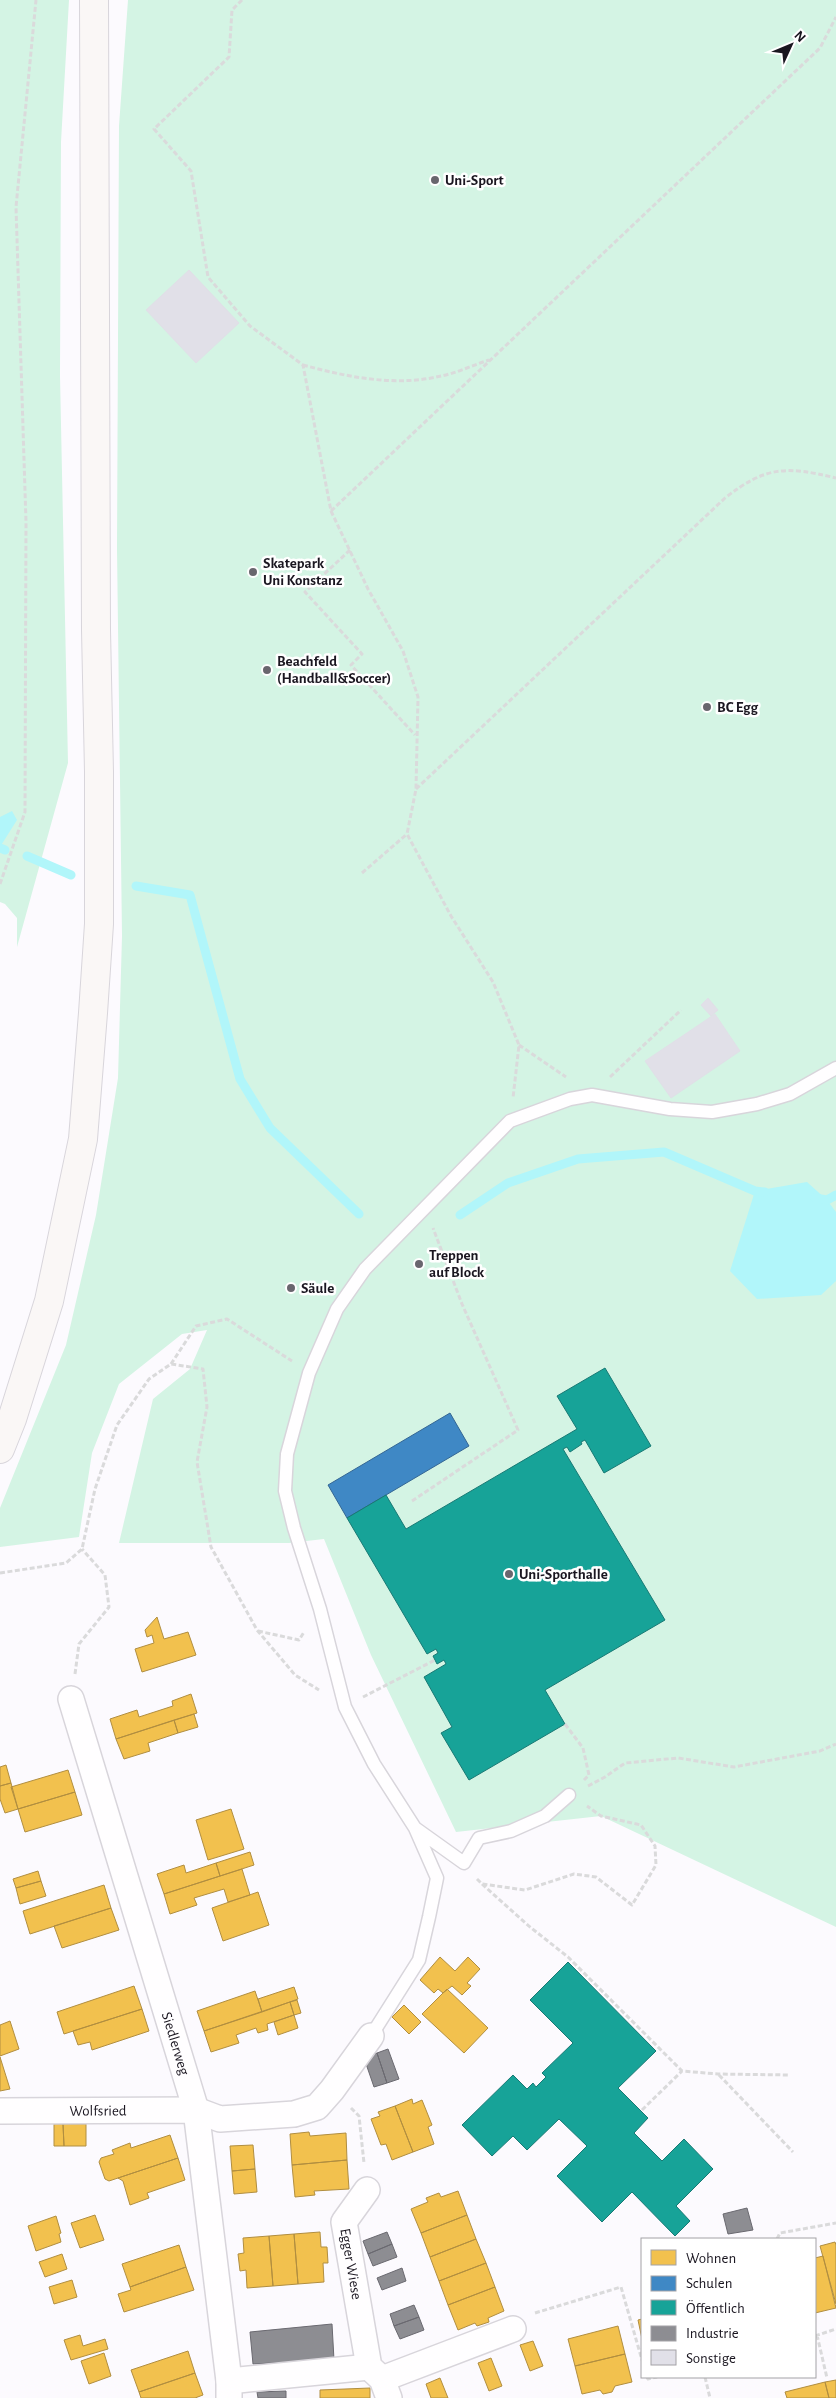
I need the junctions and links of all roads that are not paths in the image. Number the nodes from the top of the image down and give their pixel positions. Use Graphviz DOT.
graph roads {
  1 [pos="94,0"];
  2 [pos="836,1068"];
  3 [pos="0,1449"];
  4 [pos="72,1699"];
  5 [pos="569,1795"];
  6 [pos="415,1828"];
  7 [pos="371,2036"];
  8 [pos="196,2110"];
  9 [pos="0,2112"];
  10 [pos="367,2190"];
  11 [pos="513,2328"];
  12 [pos="380,2381"];
  13 [pos="229,2389"];
  1 -- 3 [label="main road"];
  2 -- 6 [label="lane"];
  4 -- 8 [label="street, Siedlerweg"];
  5 -- 6 [label="lane"];
  6 -- 7 [label="lane"];
  7 -- 8 [label="street"];
  8 -- 9 [label="street, Wolfsried"];
  8 -- 13 [label="street, Siedlerweg"];
  10 -- 12 [label="street, Egger Wiese"];
  11 -- 12 [label="street"];
  12 -- 13 [label="street"];
}
